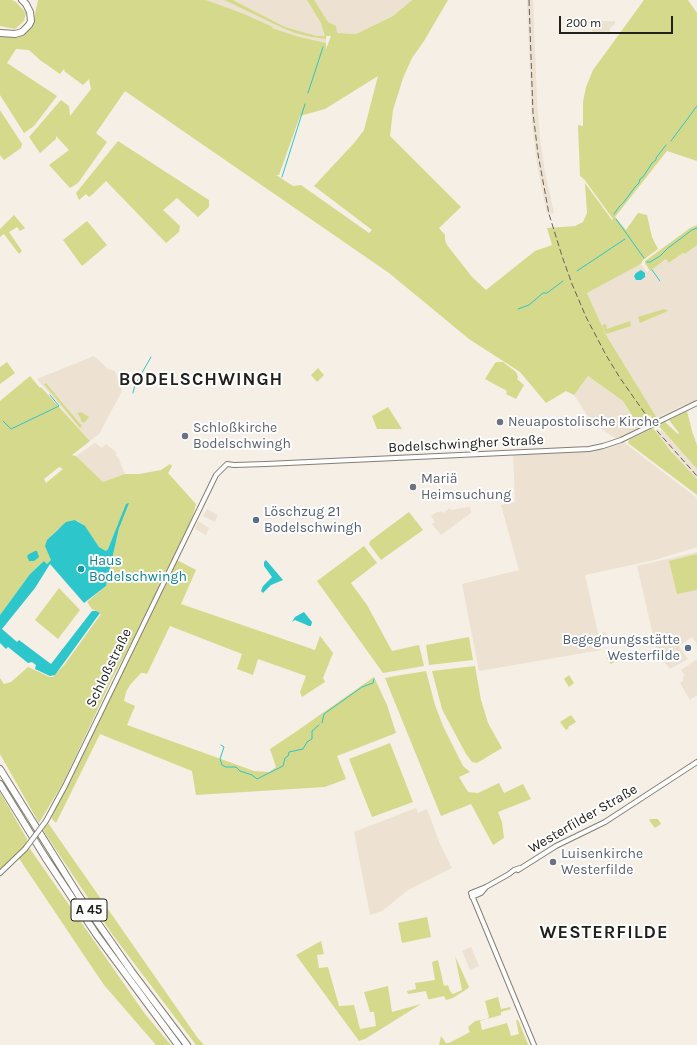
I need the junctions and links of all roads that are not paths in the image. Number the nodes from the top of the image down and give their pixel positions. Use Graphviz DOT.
graph roads {
  1 [pos="22,0"];
  2 [pos="0,33"];
  3 [pos="697,403"];
  4 [pos="227,464"];
  5 [pos="697,762"];
  6 [pos="0,769"];
  7 [pos="0,784"];
  8 [pos="0,873"];
  9 [pos="178,1045"];
  10 [pos="188,1045"];
  11 [pos="534,1045"];
  1 -- 2 [label="highway"];
  3 -- 4 [label="street, Bodelschwingher Straße"];
  4 -- 8 [label="street, Schloßstraße, bridge"];
  5 -- 11 [label="street, Westerfilder Straße"];
  6 -- 10 [label="highway, A 45"];
  7 -- 9 [label="highway, A 45"];
}
